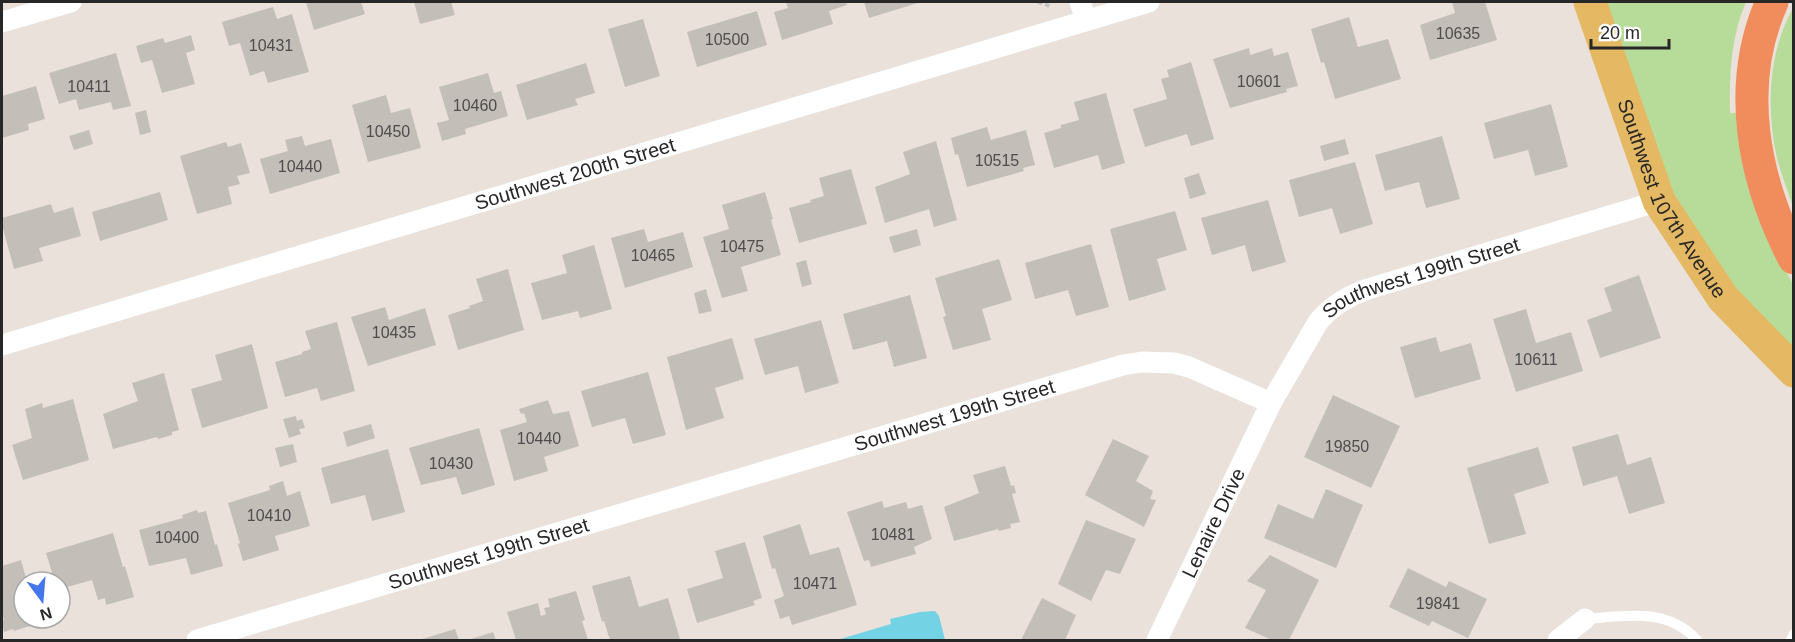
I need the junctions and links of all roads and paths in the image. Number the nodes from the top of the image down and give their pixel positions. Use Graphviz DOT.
graph roads {
  1 [pos="71,2"];
  2 [pos="1038,2"];
  3 [pos="1149,2"];
  4 [pos="1590,2"];
  5 [pos="1772,2"];
  6 [pos="1050,6"];
  7 [pos="1083,11"];
  8 [pos="2,22"];
  9 [pos="1659,201"];
  10 [pos="1794,258"];
  11 [pos="2,345"];
  12 [pos="1794,371"];
  13 [pos="1271,403"];
  14 [pos="1585,619"];
  15 [pos="1794,634"];
  16 [pos="197,640"];
  17 [pos="1157,640"];
  18 [pos="1558,640"];
  19 [pos="1697,640"];
  20 [pos="1791,640"];
  1 -- 8 [label="street"];
  2 -- 6 [label="path"];
  3 -- 7 [label="street, Southwest 200th Street"];
  4 -- 9 [label="main road, Southwest 107th Avenue"];
  5 -- 10 [label="highway"];
  7 -- 11 [label="street, Southwest 200th Street"];
  9 -- 12 [label="main road, Southwest 107th Avenue"];
  9 -- 13 [label="street, Southwest 199th Street"];
  13 -- 16 [label="street, Southwest 199th Street"];
  13 -- 17 [label="street, Lenaire Drive"];
  14 -- 18 [label="street"];
  14 -- 19 [label="lane"];
  15 -- 20 [label="lane"];
}
